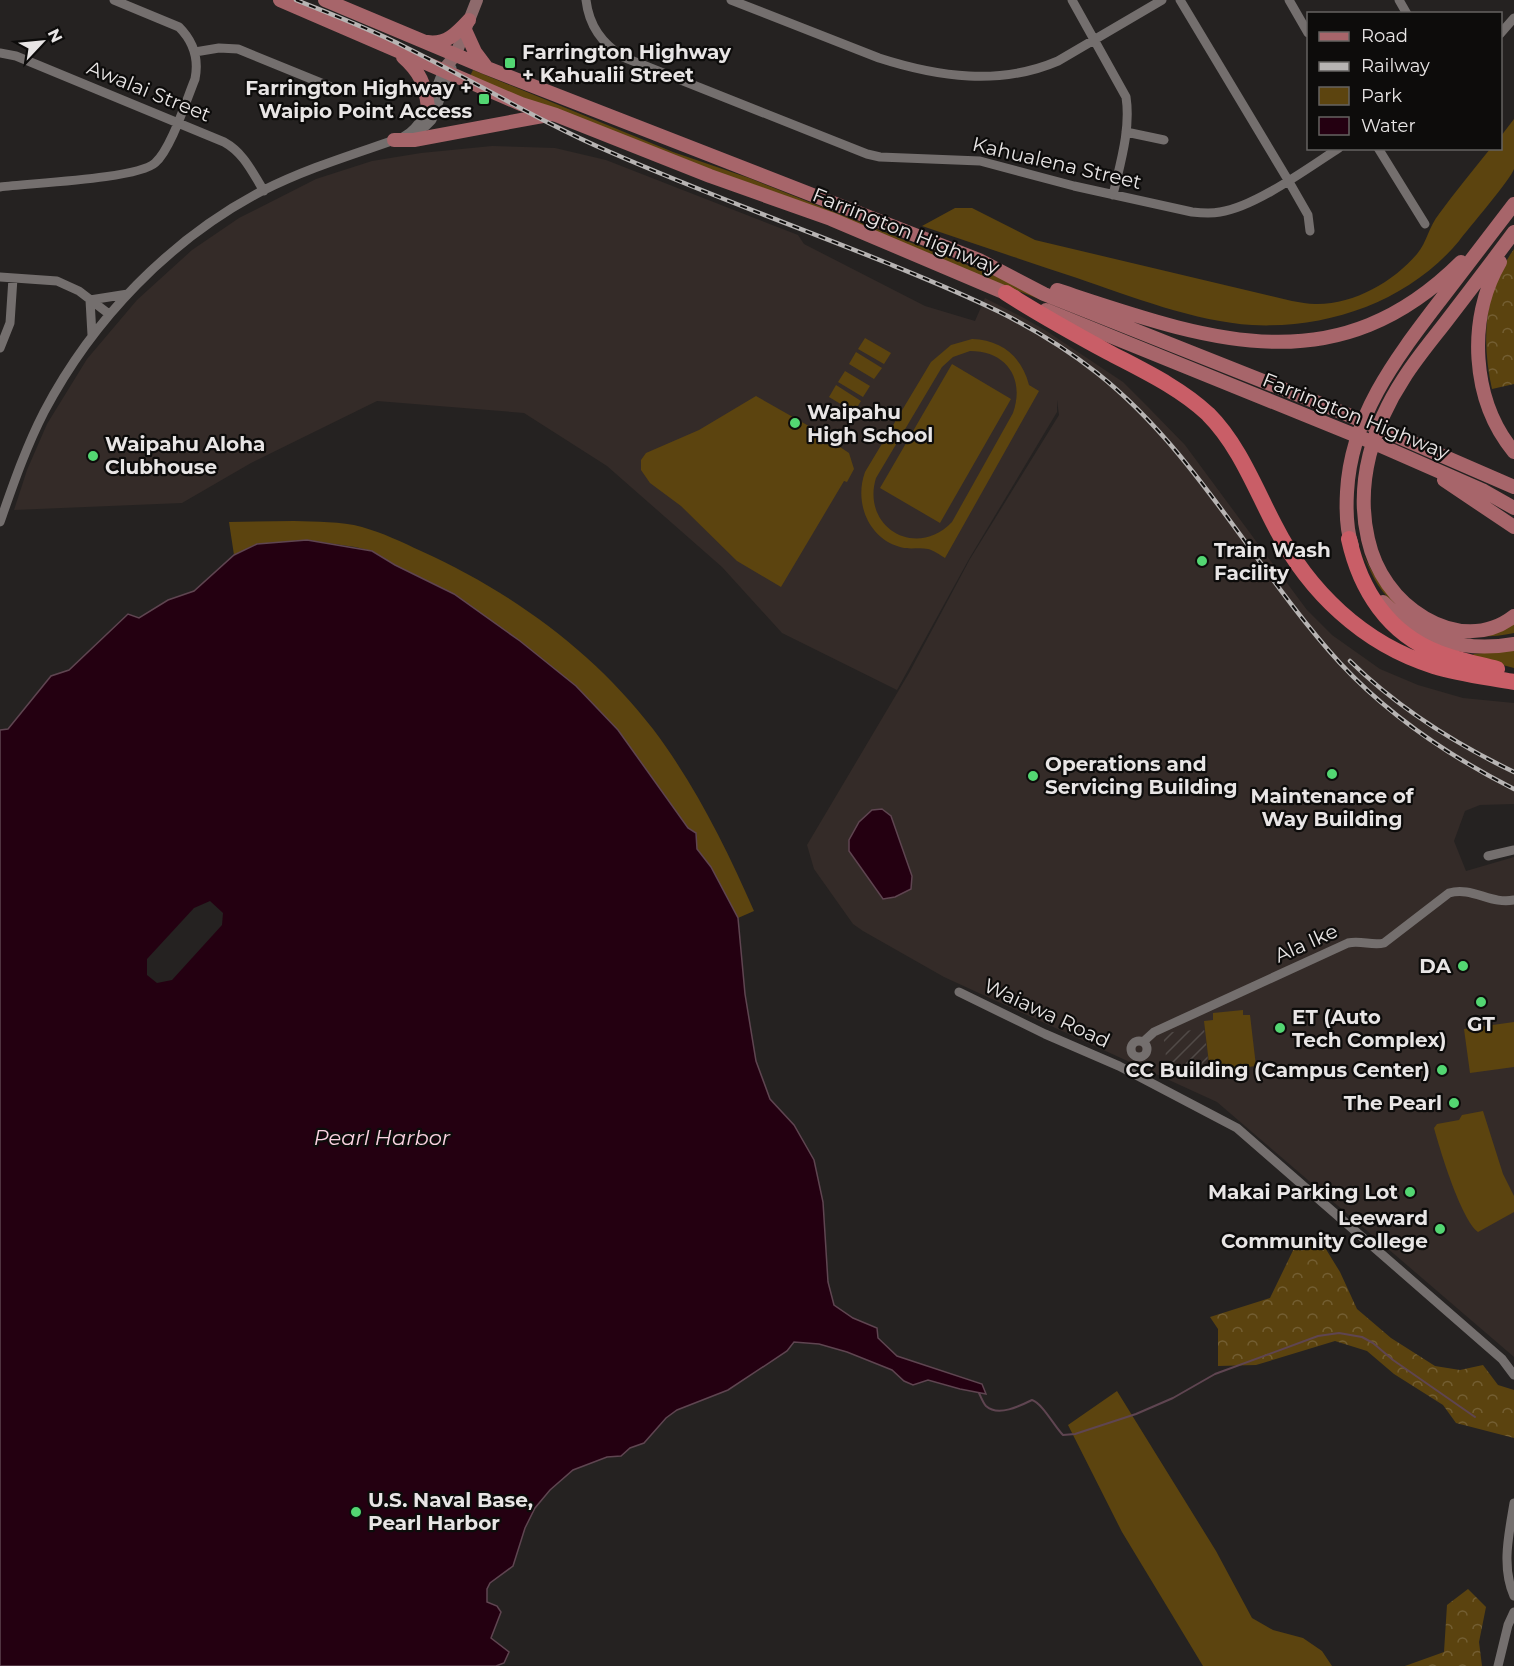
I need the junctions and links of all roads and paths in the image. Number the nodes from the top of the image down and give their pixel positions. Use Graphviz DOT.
graph roads {
  1 [pos="114,0"];
  2 [pos="280,0"];
  3 [pos="325,0"];
  4 [pos="477,0"];
  5 [pos="586,0"];
  6 [pos="731,0"];
  7 [pos="1072,0"];
  8 [pos="1162,0"];
  9 [pos="1180,0"];
  10 [pos="1289,0"];
  11 [pos="1514,18"];
  12 [pos="467,25"];
  13 [pos="1307,31"];
  14 [pos="1502,32"];
  15 [pos="1094,40"];
  16 [pos="422,41"];
  17 [pos="390,46"];
  18 [pos="195,52"];
  19 [pos="0,53"];
  20 [pos="455,56"];
  21 [pos="487,68"];
  22 [pos="447,72"];
  23 [pos="353,91"];
  24 [pos="428,106"];
  25 [pos="556,115"];
  26 [pos="177,123"];
  27 [pos="1126,132"];
  28 [pos="410,133"];
  29 [pos="394,140"];
  30 [pos="1164,140"];
  31 [pos="1336,150"];
  32 [pos="1379,150"];
  33 [pos="1288,180"];
  34 [pos="0,187"];
  35 [pos="264,191"];
  36 [pos="1113,195"];
  37 [pos="1511,208"];
  38 [pos="1425,224"];
  39 [pos="1310,231"];
  40 [pos="1514,232"];
  41 [pos="1514,239"];
  42 [pos="979,260"];
  43 [pos="0,277"];
  44 [pos="13,278"];
  45 [pos="1006,293"];
  46 [pos="128,294"];
  47 [pos="90,300"];
  48 [pos="109,314"];
  49 [pos="92,335"];
  50 [pos="0,348"];
  51 [pos="1379,445"];
  52 [pos="1514,452"];
  53 [pos="1514,487"];
  54 [pos="1514,508"];
  55 [pos="0,522"];
  56 [pos="1514,527"];
  57 [pos="1349,539"];
  58 [pos="1514,615"];
  59 [pos="1514,644"];
  60 [pos="1514,673"];
  61 [pos="1514,682"];
  62 [pos="1514,850"];
  63 [pos="1488,856"];
  64 [pos="1514,900"];
  65 [pos="959,992"];
  66 [pos="1143,1041"];
  67 [pos="1514,1375"];
  68 [pos="1514,1503"];
  69 [pos="1514,1596"];
  70 [pos="1514,1612"];
  71 [pos="1498,1666"];
  1 -- 18 [label="street"];
  2 -- 17 [label="main road, Farrington Highway"];
  3 -- 16 [label="main road, Farrington Highway"];
  4 -- 12 [label="street"];
  5 -- 36 [label="street, Kahualena Street"];
  6 -- 15 [label="street"];
  7 -- 15 [label="street"];
  8 -- 15 [label="street"];
  9 -- 33 [label="street"];
  10 -- 13 [label="street"];
  11 -- 14 [label="street"];
  12 -- 16 [label="main road"];
  12 -- 20 [label="street"];
  12 -- 21 [label="main road"];
  15 -- 27 [label="street"];
  16 -- 20 [label="main road, Farrington Highway"];
  17 -- 22 [label="main road, Farrington Highway"];
  17 -- 24 [label="main road"];
  18 -- 23 [label="street"];
  18 -- 26 [label="street"];
  19 -- 26 [label="street, Awalai Street"];
  20 -- 21 [label="main road, Farrington Highway"];
  20 -- 22 [label="street"];
  21 -- 42 [label="main road, Farrington Highway"];
  22 -- 24 [label="street"];
  22 -- 25 [label="main road, Farrington Highway"];
  22 -- 28 [label="street"];
  24 -- 28 [label="street"];
  25 -- 29 [label="main road"];
  25 -- 45 [label="main road, Farrington Highway"];
  26 -- 34 [label="street"];
  26 -- 35 [label="street, Awalai Street"];
  27 -- 30 [label="street"];
  27 -- 36 [label="street"];
  28 -- 29 [label="street"];
  29 -- 35 [label="street"];
  31 -- 33 [label="street, Kahualena Street"];
  32 -- 38 [label="street"];
  33 -- 36 [label="street, Kahualena Street"];
  33 -- 39 [label="street"];
  35 -- 46 [label="street"];
  37 -- 42 [label="main road"];
  37 -- 57 [label="main road"];
  40 -- 58 [label="main road"];
  41 -- 52 [label="main road"];
  42 -- 53 [label="main road, Farrington Highway"];
  43 -- 44 [label="street"];
  44 -- 47 [label="street"];
  44 -- 50 [label="street"];
  45 -- 51 [label="main road, Farrington Highway"];
  45 -- 61 [label="highway"];
  46 -- 47 [label="street"];
  46 -- 48 [label="street"];
  47 -- 48 [label="street"];
  47 -- 49 [label="street"];
  48 -- 49 [label="street"];
  49 -- 55 [label="street"];
  51 -- 54 [label="main road, Farrington Highway"];
  51 -- 56 [label="main road"];
  57 -- 59 [label="main road"];
  57 -- 60 [label="highway"];
  62 -- 63 [label="street"];
  64 -- 66 [label="street, Ala Ike"];
  65 -- 67 [label="street, Waiawa Road"];
  68 -- 69 [label="street"];
  70 -- 71 [label="street"];
}
